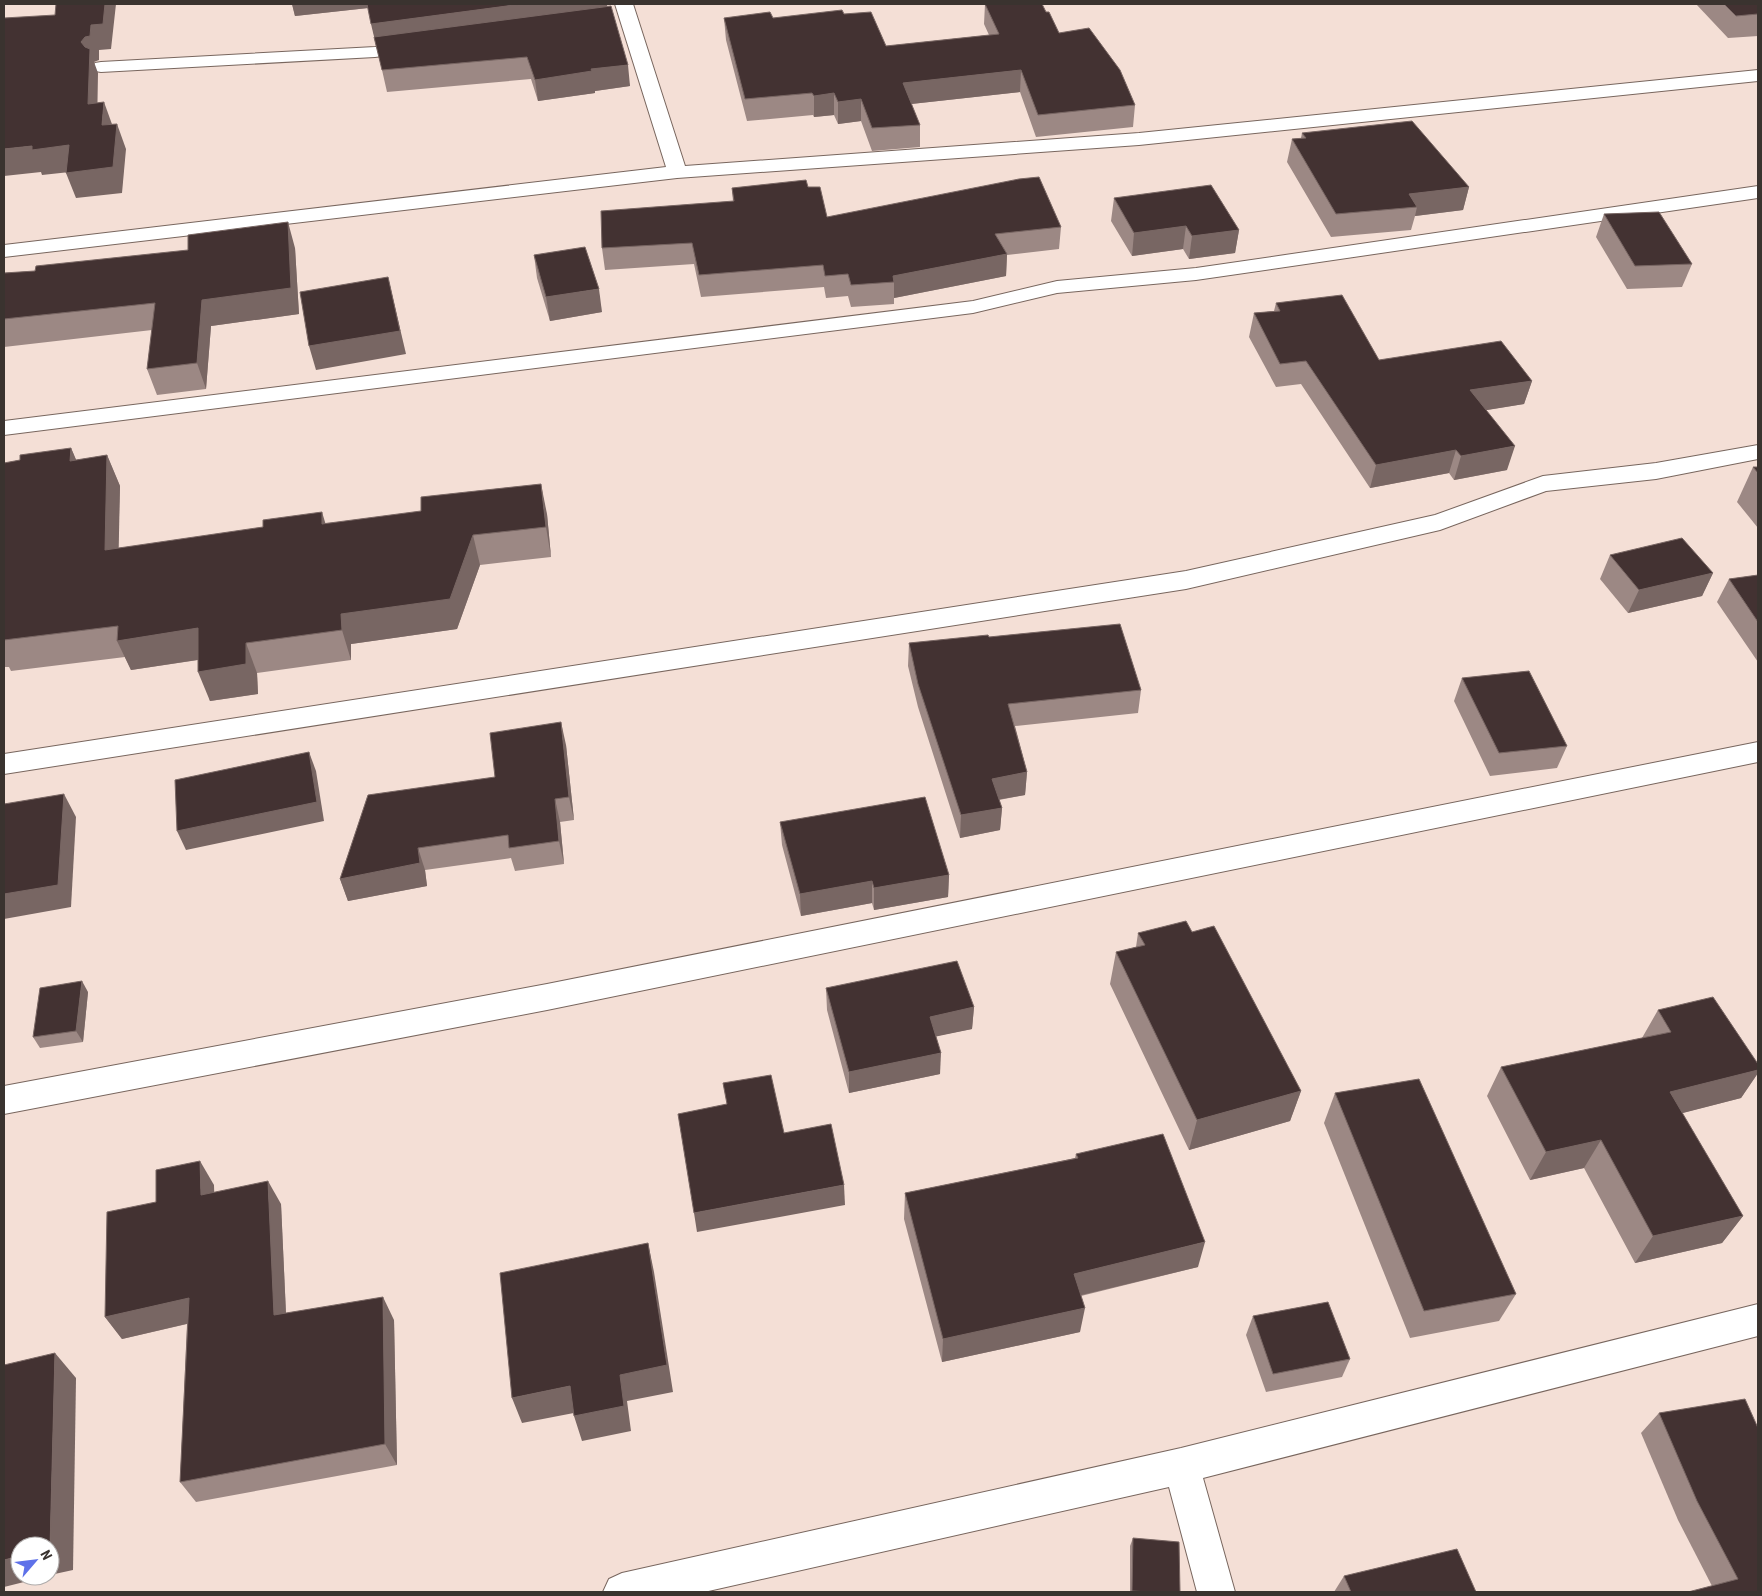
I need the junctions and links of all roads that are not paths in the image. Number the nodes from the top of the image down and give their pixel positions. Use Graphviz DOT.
graph roads {
  1 [pos="626,11"];
  2 [pos="608,21"];
  3 [pos="433,44"];
  4 [pos="101,67"];
  5 [pos="1758,76"];
  6 [pos="677,172"];
  7 [pos="1758,192"];
  8 [pos="4,252"];
  9 [pos="4,428"];
  10 [pos="1758,452"];
  11 [pos="1758,752"];
  12 [pos="4,764"];
  13 [pos="4,1100"];
  14 [pos="1758,1320"];
  15 [pos="1181,1466"];
  16 [pos="622,1592"];
  17 [pos="1216,1592"];
  1 -- 2 [label="street"];
  1 -- 6 [label="street"];
  3 -- 4 [label="street"];
  5 -- 6 [label="street"];
  6 -- 8 [label="street"];
  7 -- 9 [label="street"];
  10 -- 12 [label="street"];
  11 -- 13 [label="street"];
  14 -- 15 [label="street"];
  15 -- 16 [label="street"];
  15 -- 17 [label="street"];
}
